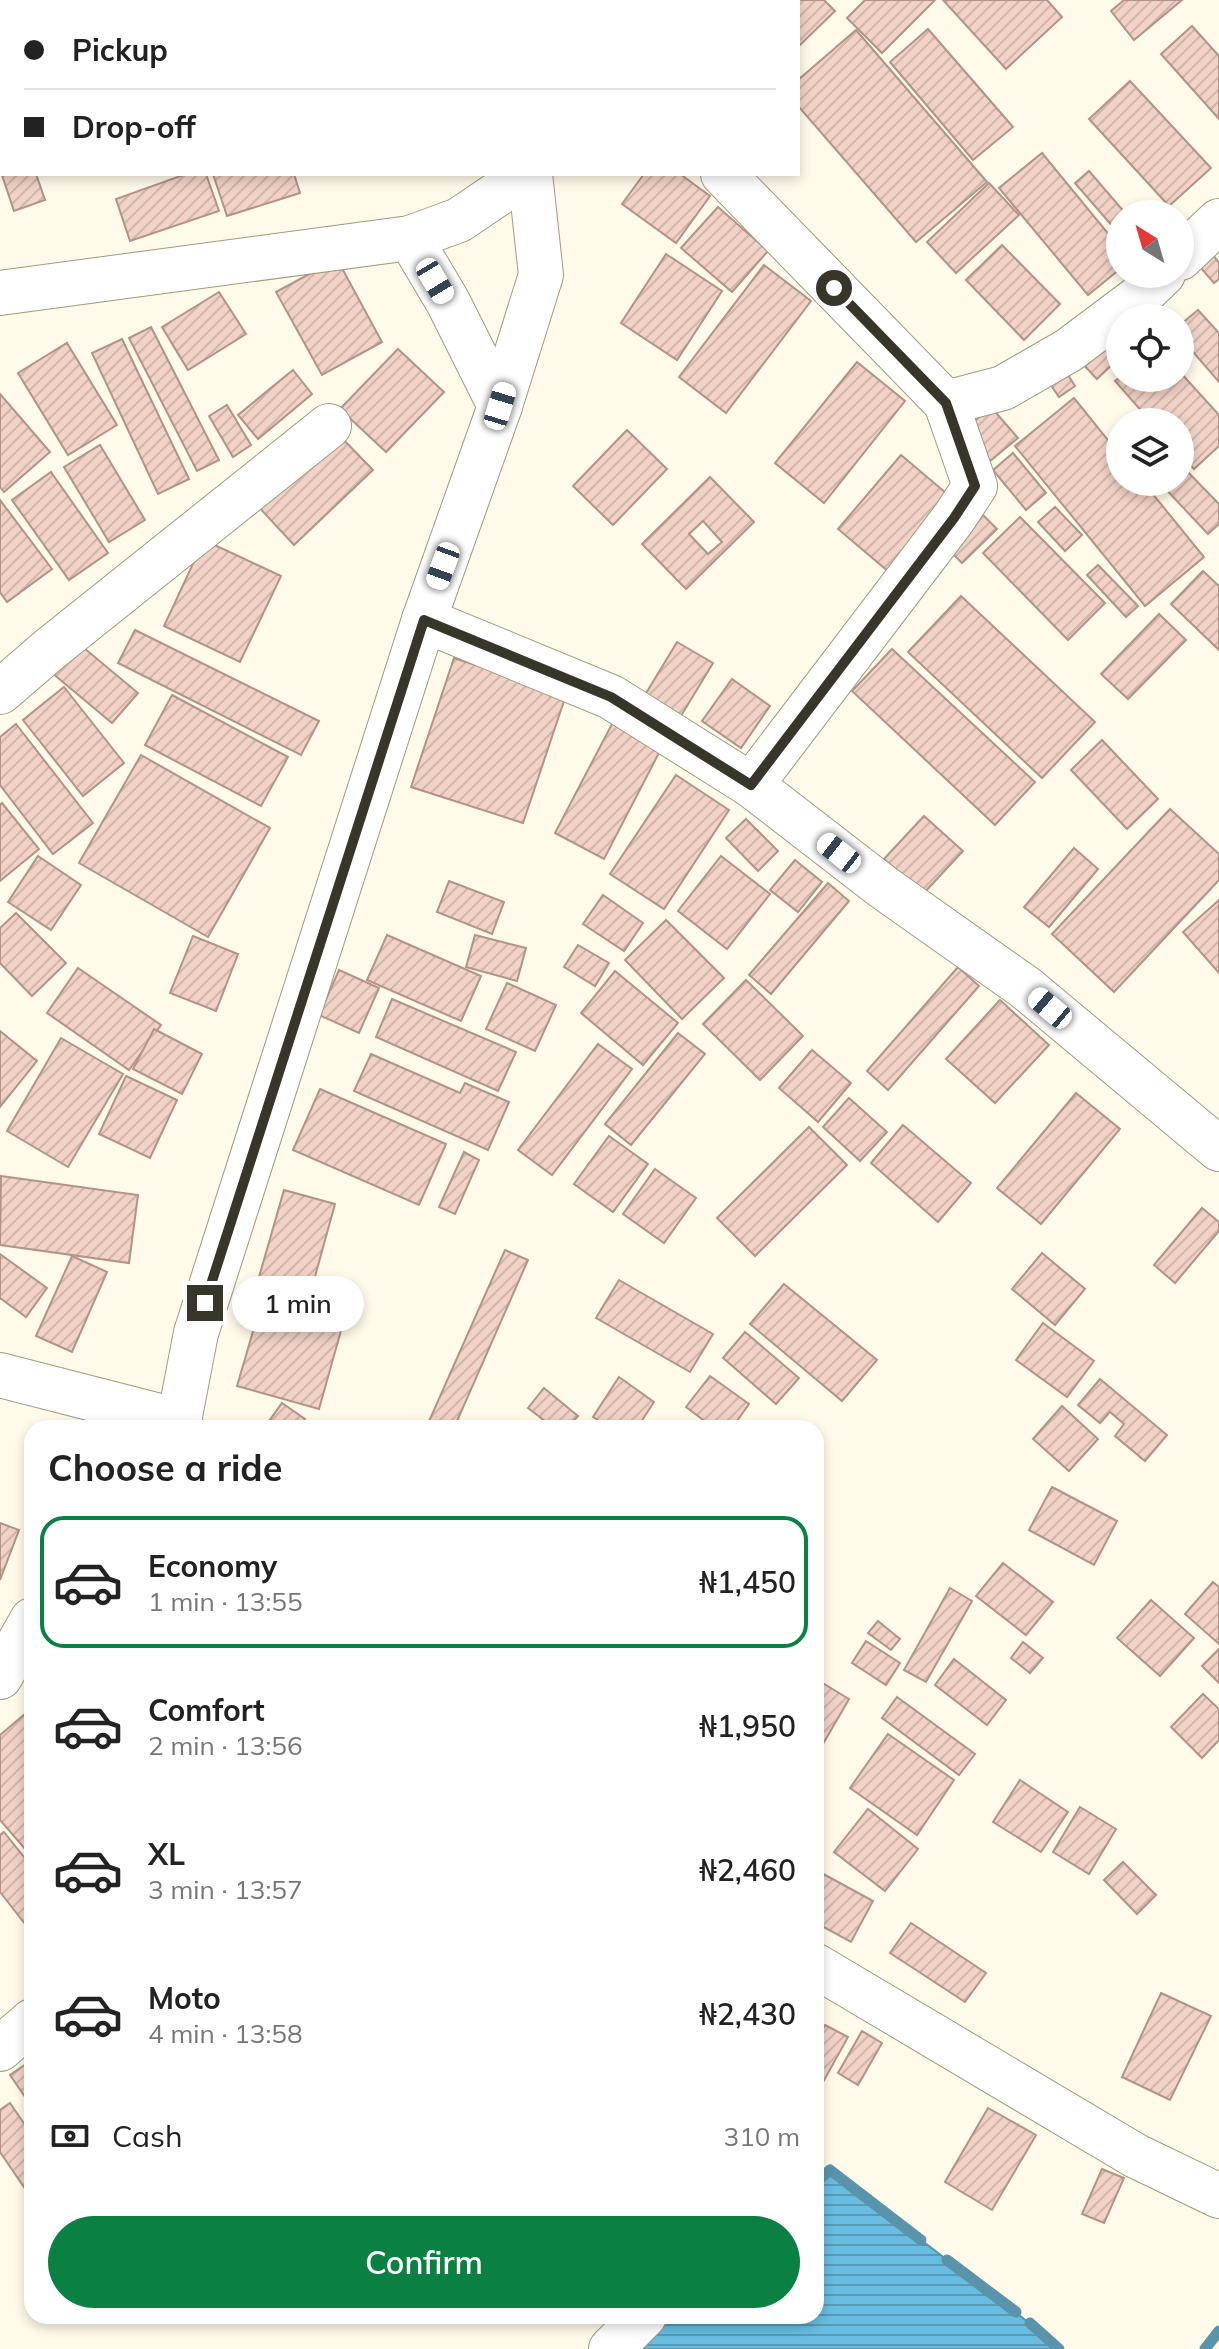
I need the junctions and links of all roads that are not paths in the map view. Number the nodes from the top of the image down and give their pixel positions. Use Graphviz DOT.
graph roads {
  1 [pos="526,176"];
  2 [pos="529,176"];
  3 [pos="725,176"];
  4 [pos="1219,221"];
  5 [pos="410,238"];
  6 [pos="1194,245"];
  7 [pos="1148,288"];
  8 [pos="0,293"];
  9 [pos="946,403"];
  10 [pos="500,406"];
  11 [pos="329,426"];
  12 [pos="424,620"];
  13 [pos="0,692"];
  14 [pos="751,785"];
  15 [pos="1219,1149"];
  16 [pos="0,1375"];
  17 [pos="156,1420"];
  18 [pos="171,1420"];
  19 [pos="24,1634"];
  20 [pos="0,1677"];
  21 [pos="824,1971"];
  22 [pos="24,2028"];
  23 [pos="0,2049"];
  24 [pos="1219,2196"];
  25 [pos="636,2324"];
  26 [pos="611,2349"];
  1 -- 5 [label="street"];
  2 -- 10 [label="street"];
  3 -- 9 [label="street"];
  4 -- 6 [label="street"];
  5 -- 8 [label="street"];
  5 -- 10 [label="street"];
  7 -- 9 [label="street"];
  9 -- 14 [label="street"];
  10 -- 12 [label="street"];
  11 -- 13 [label="street"];
  12 -- 14 [label="street"];
  12 -- 18 [label="street"];
  14 -- 15 [label="street"];
  16 -- 17 [label="street"];
  19 -- 20 [label="street"];
  21 -- 24 [label="street"];
  22 -- 23 [label="street"];
  25 -- 26 [label="street"];
}
